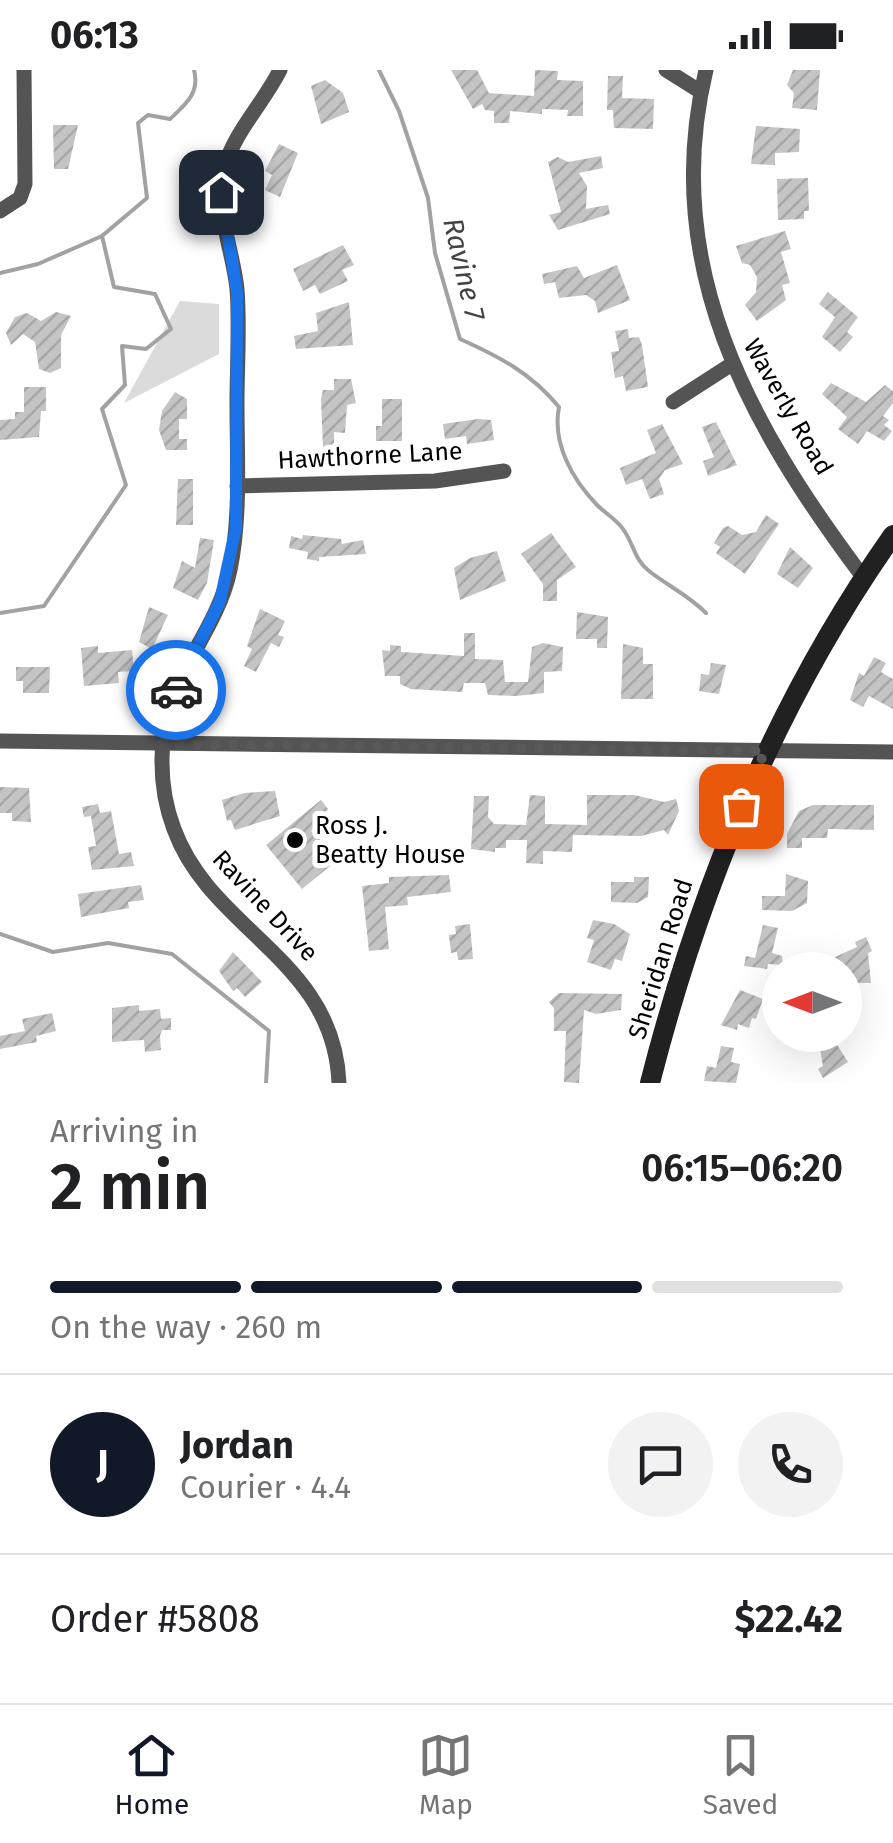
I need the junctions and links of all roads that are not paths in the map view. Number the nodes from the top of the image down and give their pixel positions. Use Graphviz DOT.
graph roads {
  1 [pos="24,70"];
  2 [pos="280,70"];
  3 [pos="666,70"];
  4 [pos="706,70"];
  5 [pos="700,92"];
  6 [pos="0,212"];
  7 [pos="732,364"];
  8 [pos="672,402"];
  9 [pos="504,471"];
  10 [pos="237,486"];
  11 [pos="893,535"];
  12 [pos="864,577"];
  13 [pos="0,741"];
  14 [pos="163,744"];
  15 [pos="765,751"];
  16 [pos="893,752"];
  17 [pos="338,1083"];
  18 [pos="650,1083"];
  1 -- 6 [label="street"];
  2 -- 10 [label="street, Ravine Drive"];
  3 -- 5 [label="street"];
  4 -- 5 [label="street, Waverly Road"];
  5 -- 7 [label="street, Waverly Road"];
  7 -- 8 [label="street"];
  7 -- 12 [label="street, Waverly Road"];
  9 -- 10 [label="street, Hawthorne Lane"];
  10 -- 14 [label="street, Ravine Drive"];
  11 -- 12 [label="street, Sheridan Road"];
  12 -- 15 [label="street, Sheridan Road"];
  13 -- 14 [label="street"];
  14 -- 15 [label="street"];
  14 -- 17 [label="street, Ravine Drive"];
  15 -- 16 [label="street"];
  15 -- 18 [label="street, Sheridan Road"];
}
